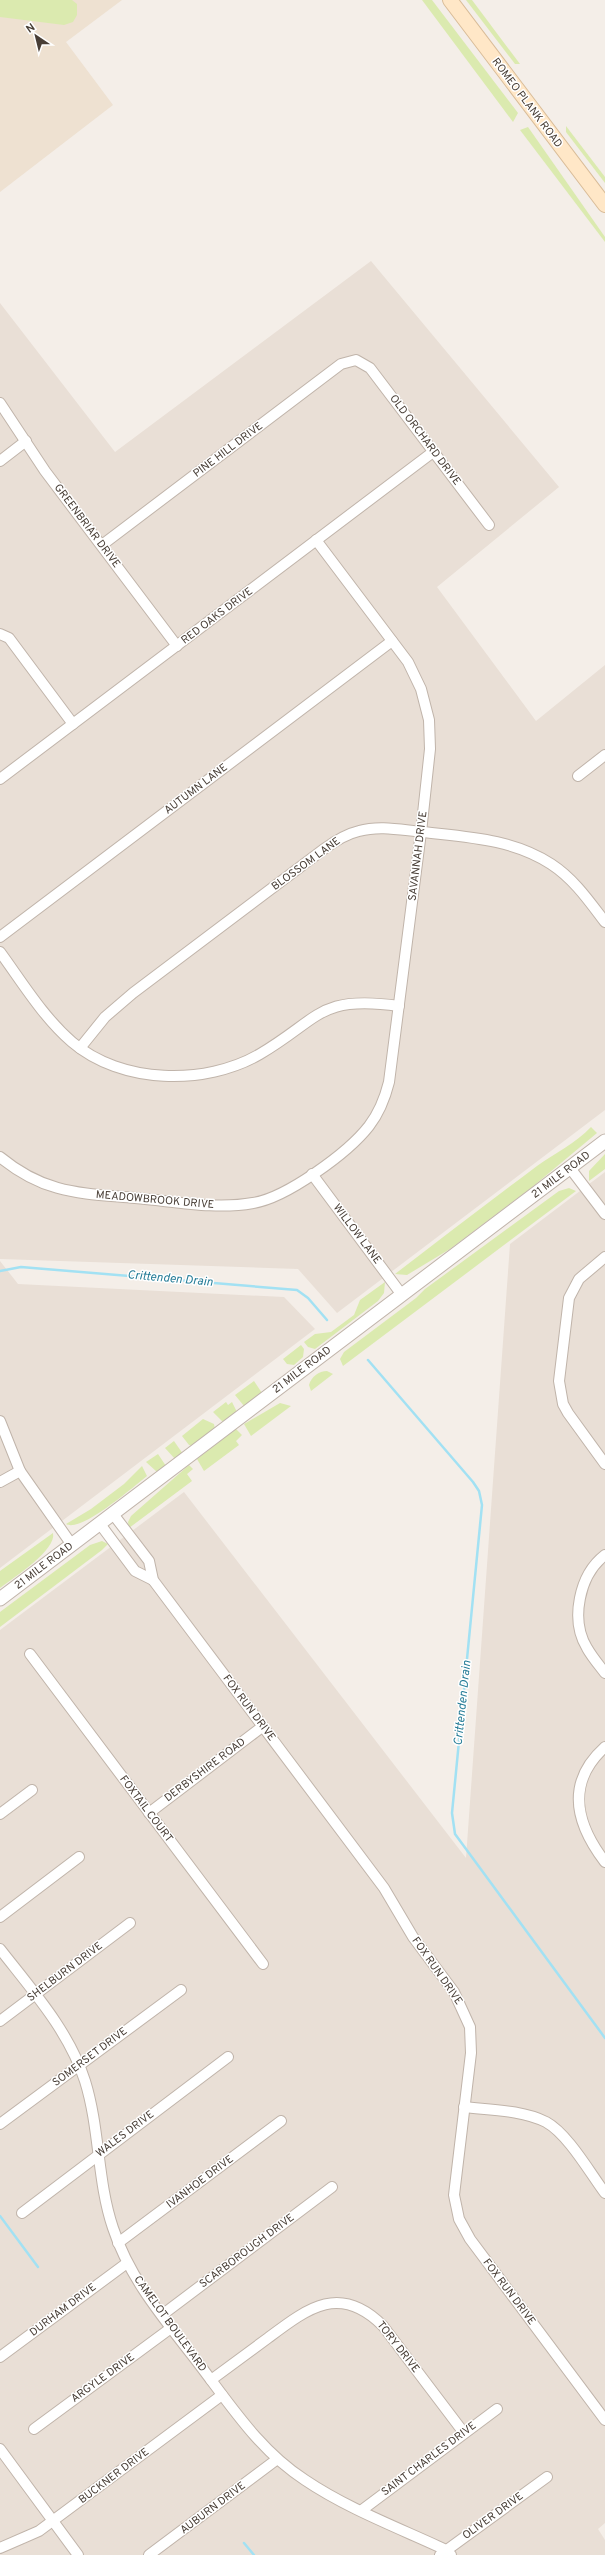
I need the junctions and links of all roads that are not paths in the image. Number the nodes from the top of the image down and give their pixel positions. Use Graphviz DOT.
graph roads {
  1 [pos="450,0"];
  2 [pos="605,205"];
  3 [pos="356,360"];
  4 [pos="0,404"];
  5 [pos="26,441"];
  6 [pos="433,452"];
  7 [pos="0,461"];
  8 [pos="489,525"];
  9 [pos="316,540"];
  10 [pos="102,545"];
  11 [pos="0,634"];
  12 [pos="392,641"];
  13 [pos="177,646"];
  14 [pos="73,724"];
  15 [pos="605,755"];
  16 [pos="578,776"];
  17 [pos="0,779"];
  18 [pos="421,832"];
  19 [pos="605,922"];
  20 [pos="0,937"];
  21 [pos="0,952"];
  22 [pos="399,1006"];
  23 [pos="80,1048"];
  24 [pos="605,1141"];
  25 [pos="0,1157"];
  26 [pos="570,1168"];
  27 [pos="312,1174"];
  28 [pos="605,1214"];
  29 [pos="605,1257"];
  30 [pos="402,1295"];
  31 [pos="0,1421"];
  32 [pos="605,1464"];
  33 [pos="20,1471"];
  34 [pos="0,1482"];
  35 [pos="113,1514"];
  36 [pos="100,1524"];
  37 [pos="72,1545"];
  38 [pos="605,1555"];
  39 [pos="153,1580"];
  40 [pos="0,1599"];
  41 [pos="30,1654"];
  42 [pos="605,1673"];
  43 [pos="262,1727"];
  44 [pos="605,1747"];
  45 [pos="32,1790"];
  46 [pos="149,1813"];
  47 [pos="0,1814"];
  48 [pos="79,1857"];
  49 [pos="605,1862"];
  50 [pos="0,1917"];
  51 [pos="130,1923"];
  52 [pos="0,1949"];
  53 [pos="263,1964"];
  54 [pos="181,1990"];
  55 [pos="35,1995"];
  56 [pos="0,2021"];
  57 [pos="228,2056"];
  58 [pos="78,2065"];
  59 [pos="464,2107"];
  60 [pos="281,2121"];
  61 [pos="0,2124"];
  62 [pos="98,2155"];
  63 [pos="332,2187"];
  64 [pos="605,2193"];
  65 [pos="22,2213"];
  66 [pos="118,2243"];
  67 [pos="127,2263"];
  68 [pos="162,2314"];
  69 [pos="171,2328"];
  70 [pos="0,2357"];
  71 [pos="211,2380"];
  72 [pos="222,2395"];
  73 [pos="497,2409"];
  74 [pos="605,2420"];
  75 [pos="34,2429"];
  76 [pos="464,2433"];
  77 [pos="0,2449"];
  78 [pos="276,2460"];
  79 [pos="547,2477"];
  80 [pos="362,2510"];
  81 [pos="53,2521"];
  82 [pos="0,2548"];
  83 [pos="446,2553"];
  84 [pos="78,2555"];
  85 [pos="149,2555"];
  1 -- 2 [label="main road, ROMEO PLANK ROAD"];
  3 -- 6 [label="street, OLD ORCHARD DRIVE"];
  3 -- 10 [label="street, PINE HILL DRIVE"];
  4 -- 5 [label="street, GREENBRIAR DRIVE"];
  5 -- 7 [label="street"];
  5 -- 10 [label="street, GREENBRIAR DRIVE"];
  6 -- 8 [label="street, OLD ORCHARD DRIVE"];
  6 -- 9 [label="street, RED OAKS DRIVE"];
  9 -- 12 [label="street, SAVANNAH DRIVE"];
  9 -- 13 [label="street, RED OAKS DRIVE"];
  10 -- 13 [label="street, GREENBRIAR DRIVE"];
  11 -- 14 [label="street"];
  12 -- 18 [label="street, SAVANNAH DRIVE"];
  12 -- 20 [label="street, AUTUMN LANE"];
  13 -- 14 [label="street, RED OAKS DRIVE"];
  14 -- 17 [label="street, RED OAKS DRIVE"];
  15 -- 16 [label="street"];
  18 -- 19 [label="street, BLOSSOM LANE"];
  18 -- 22 [label="street, SAVANNAH DRIVE"];
  18 -- 23 [label="street, BLOSSOM LANE"];
  21 -- 23 [label="street"];
  22 -- 23 [label="street"];
  22 -- 27 [label="street, SAVANNAH DRIVE"];
  24 -- 26 [label="street, 21 MILE ROAD"];
  25 -- 27 [label="street, MEADOWBROOK DRIVE"];
  26 -- 28 [label="street"];
  26 -- 30 [label="street, 21 MILE ROAD"];
  27 -- 30 [label="street, WILLOW LANE"];
  29 -- 32 [label="street"];
  30 -- 35 [label="street, 21 MILE ROAD"];
  31 -- 33 [label="street"];
  33 -- 34 [label="street"];
  33 -- 37 [label="street"];
  35 -- 36 [label="street, 21 MILE ROAD"];
  35 -- 39 [label="street, FOX RUN DRIVE"];
  36 -- 37 [label="street, 21 MILE ROAD"];
  36 -- 39 [label="street, FOX RUN DRIVE"];
  37 -- 40 [label="street, 21 MILE ROAD"];
  38 -- 42 [label="street"];
  39 -- 43 [label="street, FOX RUN DRIVE"];
  41 -- 46 [label="street, FOXTAIL COURT"];
  43 -- 46 [label="street, DERBYSHIRE ROAD"];
  43 -- 59 [label="street, FOX RUN DRIVE"];
  44 -- 49 [label="street"];
  45 -- 47 [label="street"];
  46 -- 53 [label="street, FOXTAIL COURT"];
  48 -- 50 [label="street"];
  51 -- 55 [label="street, SHELBURN DRIVE"];
  52 -- 55 [label="street, CAMELOT BOULEVARD"];
  54 -- 58 [label="street, SOMERSET DRIVE"];
  55 -- 56 [label="street, SHELBURN DRIVE"];
  55 -- 58 [label="street, CAMELOT BOULEVARD"];
  57 -- 62 [label="street, WALES DRIVE"];
  58 -- 61 [label="street, SOMERSET DRIVE"];
  58 -- 62 [label="street, CAMELOT BOULEVARD"];
  59 -- 64 [label="street"];
  59 -- 74 [label="street, FOX RUN DRIVE"];
  60 -- 66 [label="street, IVANHOE DRIVE"];
  62 -- 65 [label="street, WALES DRIVE"];
  62 -- 66 [label="street, CAMELOT BOULEVARD"];
  63 -- 68 [label="street, SCARBOROUGH DRIVE"];
  66 -- 67 [label="street, CAMELOT BOULEVARD"];
  67 -- 68 [label="street, CAMELOT BOULEVARD"];
  67 -- 70 [label="street, DURHAM DRIVE"];
  68 -- 69 [label="street, CAMELOT BOULEVARD"];
  69 -- 71 [label="street, CAMELOT BOULEVARD"];
  69 -- 75 [label="street, ARGYLE DRIVE"];
  71 -- 72 [label="street, CAMELOT BOULEVARD"];
  71 -- 76 [label="street, TORY DRIVE"];
  72 -- 78 [label="street, CAMELOT BOULEVARD"];
  72 -- 81 [label="street, BUCKNER DRIVE"];
  73 -- 76 [label="street, SAINT CHARLES DRIVE"];
  76 -- 80 [label="street, SAINT CHARLES DRIVE"];
  77 -- 81 [label="street"];
  78 -- 80 [label="street, CAMELOT BOULEVARD"];
  78 -- 85 [label="street, AUBURN DRIVE"];
  79 -- 83 [label="street, OLIVER DRIVE"];
  80 -- 83 [label="street, CAMELOT BOULEVARD"];
  81 -- 82 [label="street, BUCKNER DRIVE"];
  81 -- 84 [label="street"];
}
